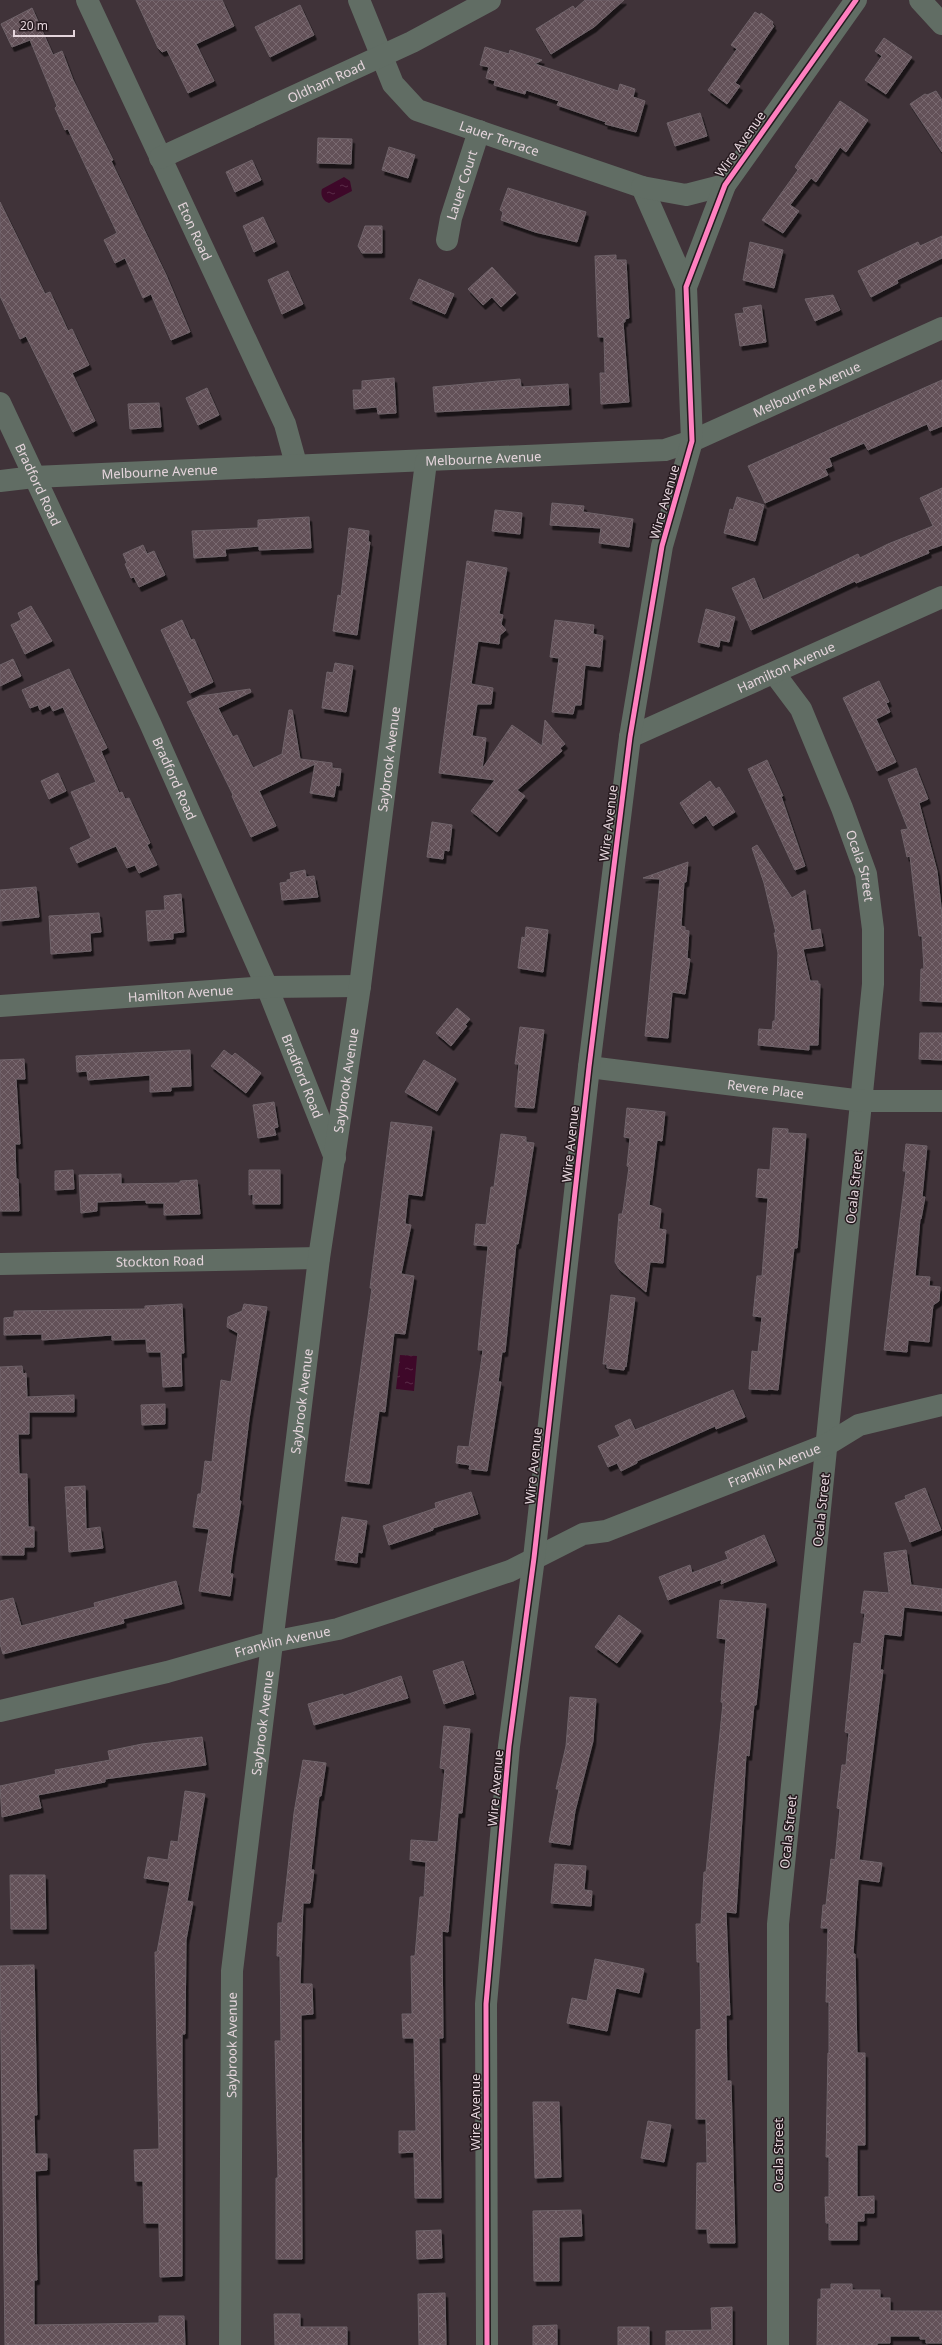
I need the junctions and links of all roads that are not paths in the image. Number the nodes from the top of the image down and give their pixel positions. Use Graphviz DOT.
graph roads {
  1 [pos="87,0"];
  2 [pos="359,0"];
  3 [pos="490,0"];
  4 [pos="856,0"];
  5 [pos="920,0"];
  6 [pos="942,24"];
  7 [pos="382,57"];
  8 [pos="480,131"];
  9 [pos="160,158"];
  10 [pos="725,185"];
  11 [pos="642,187"];
  12 [pos="447,240"];
  13 [pos="686,287"];
  14 [pos="942,328"];
  15 [pos="0,403"];
  16 [pos="692,441"];
  17 [pos="426,462"];
  18 [pos="296,464"];
  19 [pos="34,476"];
  20 [pos="0,481"];
  21 [pos="942,597"];
  22 [pos="774,673"];
  23 [pos="630,738"];
  24 [pos="360,986"];
  25 [pos="267,987"];
  26 [pos="0,1006"];
  27 [pos="590,1067"];
  28 [pos="863,1101"];
  29 [pos="942,1101"];
  30 [pos="336,1160"];
  31 [pos="319,1258"];
  32 [pos="0,1264"];
  33 [pos="942,1405"];
  34 [pos="828,1444"];
  35 [pos="534,1558"];
  36 [pos="272,1642"];
  37 [pos="0,1710"];
  38 [pos="230,2345"];
  39 [pos="487,2345"];
  40 [pos="778,2345"];
  1 -- 9 [label="street, Eton Road"];
  2 -- 7 [label="street, Lauer Terrace"];
  3 -- 7 [label="street, Oldham Road"];
  4 -- 10 [label="street, Wire Avenue"];
  5 -- 6 [label="street"];
  7 -- 8 [label="street, Lauer Terrace"];
  7 -- 9 [label="street, Oldham Road"];
  8 -- 11 [label="street, Lauer Terrace"];
  8 -- 12 [label="street, Lauer Court"];
  9 -- 18 [label="street, Eton Road"];
  10 -- 11 [label="street, Lauer Terrace"];
  10 -- 13 [label="street, Wire Avenue"];
  11 -- 13 [label="street"];
  13 -- 16 [label="street, Wire Avenue"];
  14 -- 16 [label="street, Melbourne Avenue"];
  15 -- 19 [label="street, Bradford Road"];
  16 -- 17 [label="street, Melbourne Avenue"];
  16 -- 23 [label="street, Wire Avenue"];
  17 -- 18 [label="street, Melbourne Avenue"];
  17 -- 24 [label="street, Saybrook Avenue"];
  18 -- 19 [label="street, Melbourne Avenue"];
  19 -- 20 [label="street, Melbourne Avenue"];
  19 -- 25 [label="street, Bradford Road"];
  21 -- 22 [label="street, Hamilton Avenue"];
  22 -- 23 [label="street, Hamilton Avenue"];
  22 -- 28 [label="street, Ocala Street"];
  23 -- 27 [label="street, Wire Avenue"];
  24 -- 25 [label="street, Hamilton Avenue"];
  24 -- 30 [label="street, Saybrook Avenue"];
  25 -- 26 [label="street, Hamilton Avenue"];
  25 -- 30 [label="street, Bradford Road"];
  27 -- 28 [label="street, Revere Place"];
  27 -- 35 [label="street, Wire Avenue"];
  28 -- 29 [label="street, Revere Place"];
  28 -- 34 [label="street, Ocala Street"];
  30 -- 31 [label="street, Saybrook Avenue"];
  31 -- 32 [label="street, Stockton Road"];
  31 -- 36 [label="street, Saybrook Avenue"];
  33 -- 34 [label="street, Franklin Avenue"];
  34 -- 35 [label="street, Franklin Avenue"];
  34 -- 40 [label="street, Ocala Street"];
  35 -- 36 [label="street, Franklin Avenue"];
  35 -- 39 [label="street, Wire Avenue"];
  36 -- 37 [label="street, Franklin Avenue"];
  36 -- 38 [label="street, Saybrook Avenue"];
}
